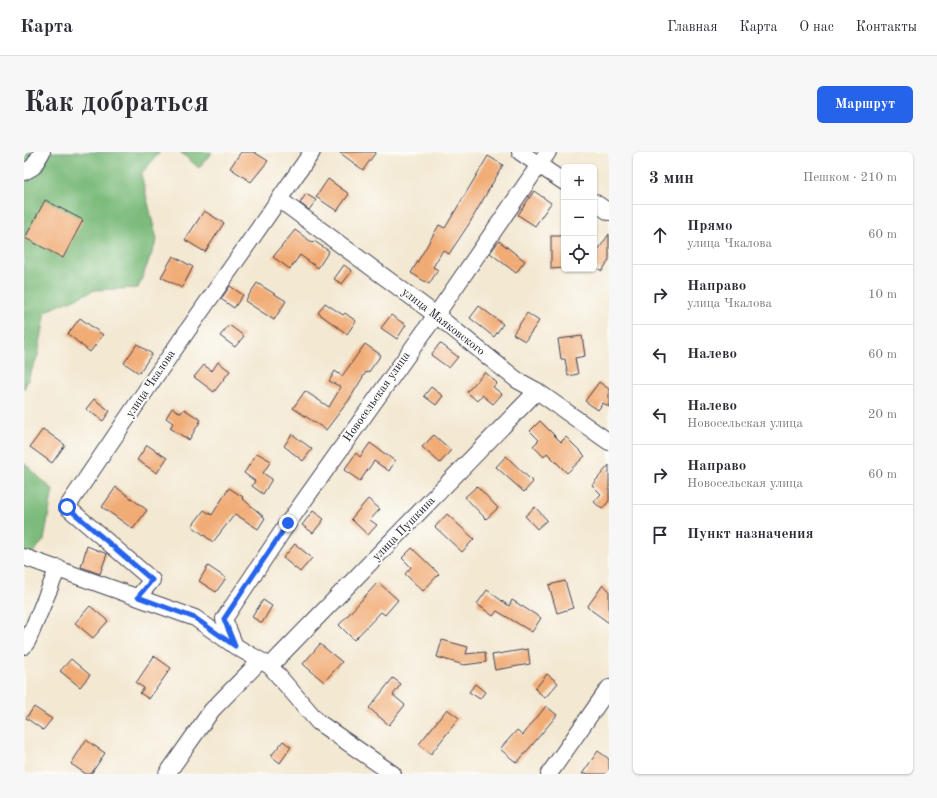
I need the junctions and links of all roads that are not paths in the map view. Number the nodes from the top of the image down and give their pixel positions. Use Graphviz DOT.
graph roads {
  1 [pos="42,152"];
  2 [pos="312,152"];
  3 [pos="520,152"];
  4 [pos="548,152"];
  5 [pos="539,166"];
  6 [pos="24,172"];
  7 [pos="561,180"];
  8 [pos="280,200"];
  9 [pos="597,204"];
  10 [pos="609,212"];
  11 [pos="436,315"];
  12 [pos="537,391"];
  13 [pos="609,442"];
  14 [pos="24,558"];
  15 [pos="58,568"];
  16 [pos="138,597"];
  17 [pos="24,646"];
  18 [pos="235,646"];
  19 [pos="265,664"];
  20 [pos="609,688"];
  21 [pos="167,774"];
  22 [pos="393,774"];
  23 [pos="549,774"];
  1 -- 6 [label="street"];
  2 -- 8 [label="street, улица Чкалова"];
  3 -- 5 [label="street"];
  4 -- 5 [label="street, Новосельская улица"];
  5 -- 7 [label="street"];
  5 -- 11 [label="street, Новосельская улица"];
  8 -- 11 [label="street, улица Маяковского"];
  8 -- 16 [label="street, улица Чкалова"];
  9 -- 10 [label="street"];
  11 -- 12 [label="street, улица Маяковского"];
  11 -- 18 [label="street, Новосельская улица"];
  12 -- 13 [label="street, улица Маяковского"];
  12 -- 19 [label="street, улица Пушкина"];
  14 -- 15 [label="street"];
  15 -- 16 [label="street"];
  15 -- 17 [label="street"];
  16 -- 18 [label="street"];
  18 -- 19 [label="street"];
  19 -- 21 [label="street, улица Пушкина"];
  19 -- 22 [label="street"];
  20 -- 23 [label="street"];
}
